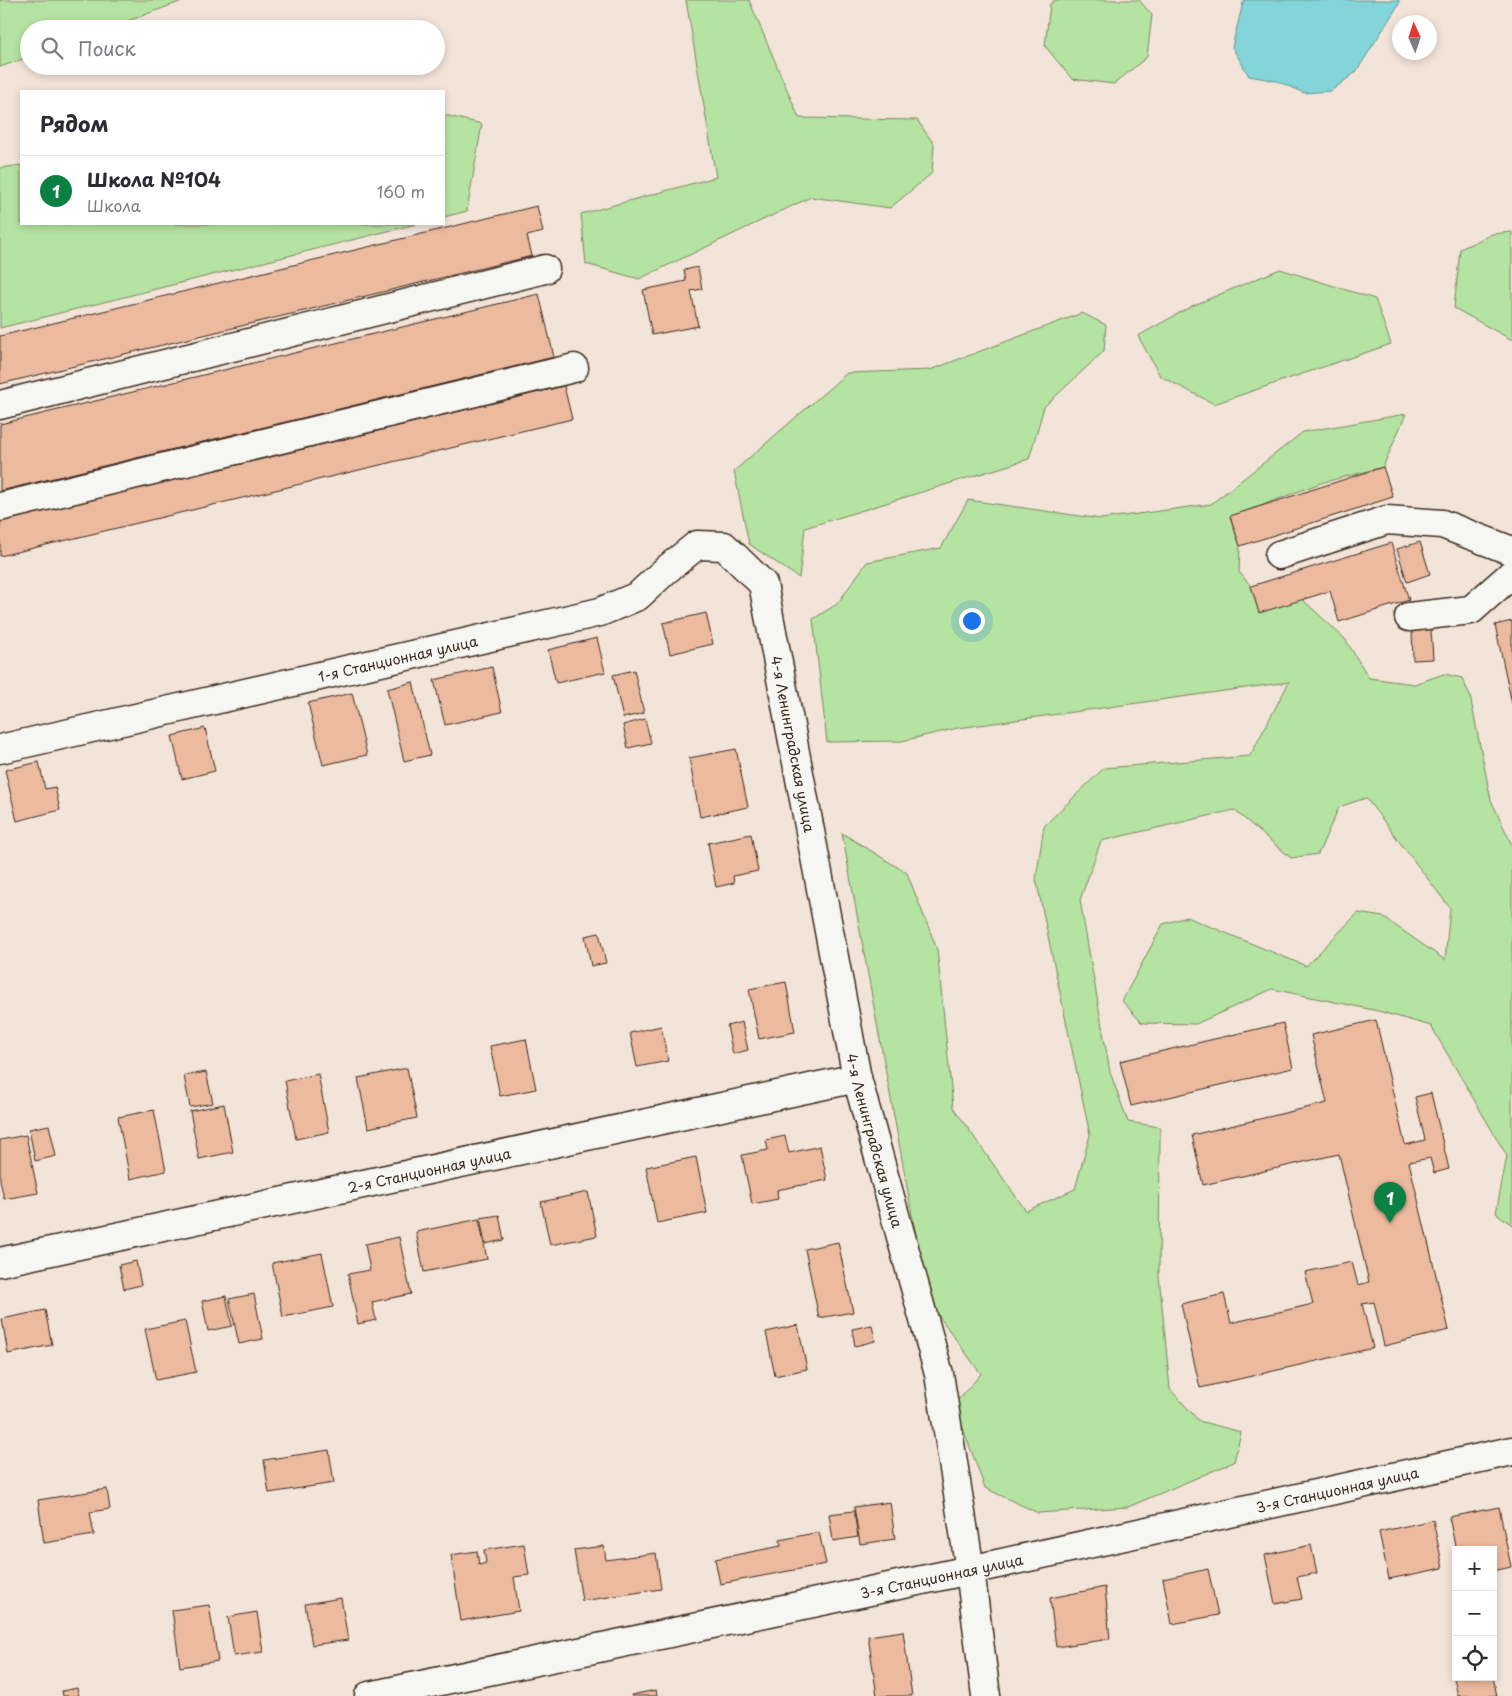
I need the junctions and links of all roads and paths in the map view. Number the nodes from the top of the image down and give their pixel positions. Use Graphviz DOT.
graph roads {
  1 [pos="546,269"];
  2 [pos="574,368"];
  3 [pos="0,404"];
  4 [pos="0,507"];
  5 [pos="1512,551"];
  6 [pos="1279,555"];
  7 [pos="1512,574"];
  8 [pos="763,584"];
  9 [pos="1409,617"];
  10 [pos="0,749"];
  11 [pos="857,1078"];
  12 [pos="0,1262"];
  13 [pos="1512,1451"];
  14 [pos="970,1570"];
  15 [pos="369,1696"];
  16 [pos="986,1696"];
  1 -- 3 [label="street"];
  2 -- 4 [label="street"];
  5 -- 6 [label="street"];
  7 -- 9 [label="street"];
  8 -- 10 [label="street, 1-я Станционная улица"];
  8 -- 11 [label="street, 4-я Ленинградская улица"];
  11 -- 12 [label="street, 2-я Станционная улица"];
  11 -- 14 [label="street, 4-я Ленинградская улица"];
  13 -- 14 [label="street, 3-я Станционная улица"];
  14 -- 15 [label="street, 3-я Станционная улица"];
  14 -- 16 [label="street, 4-я Ленинградская улица"];
}
